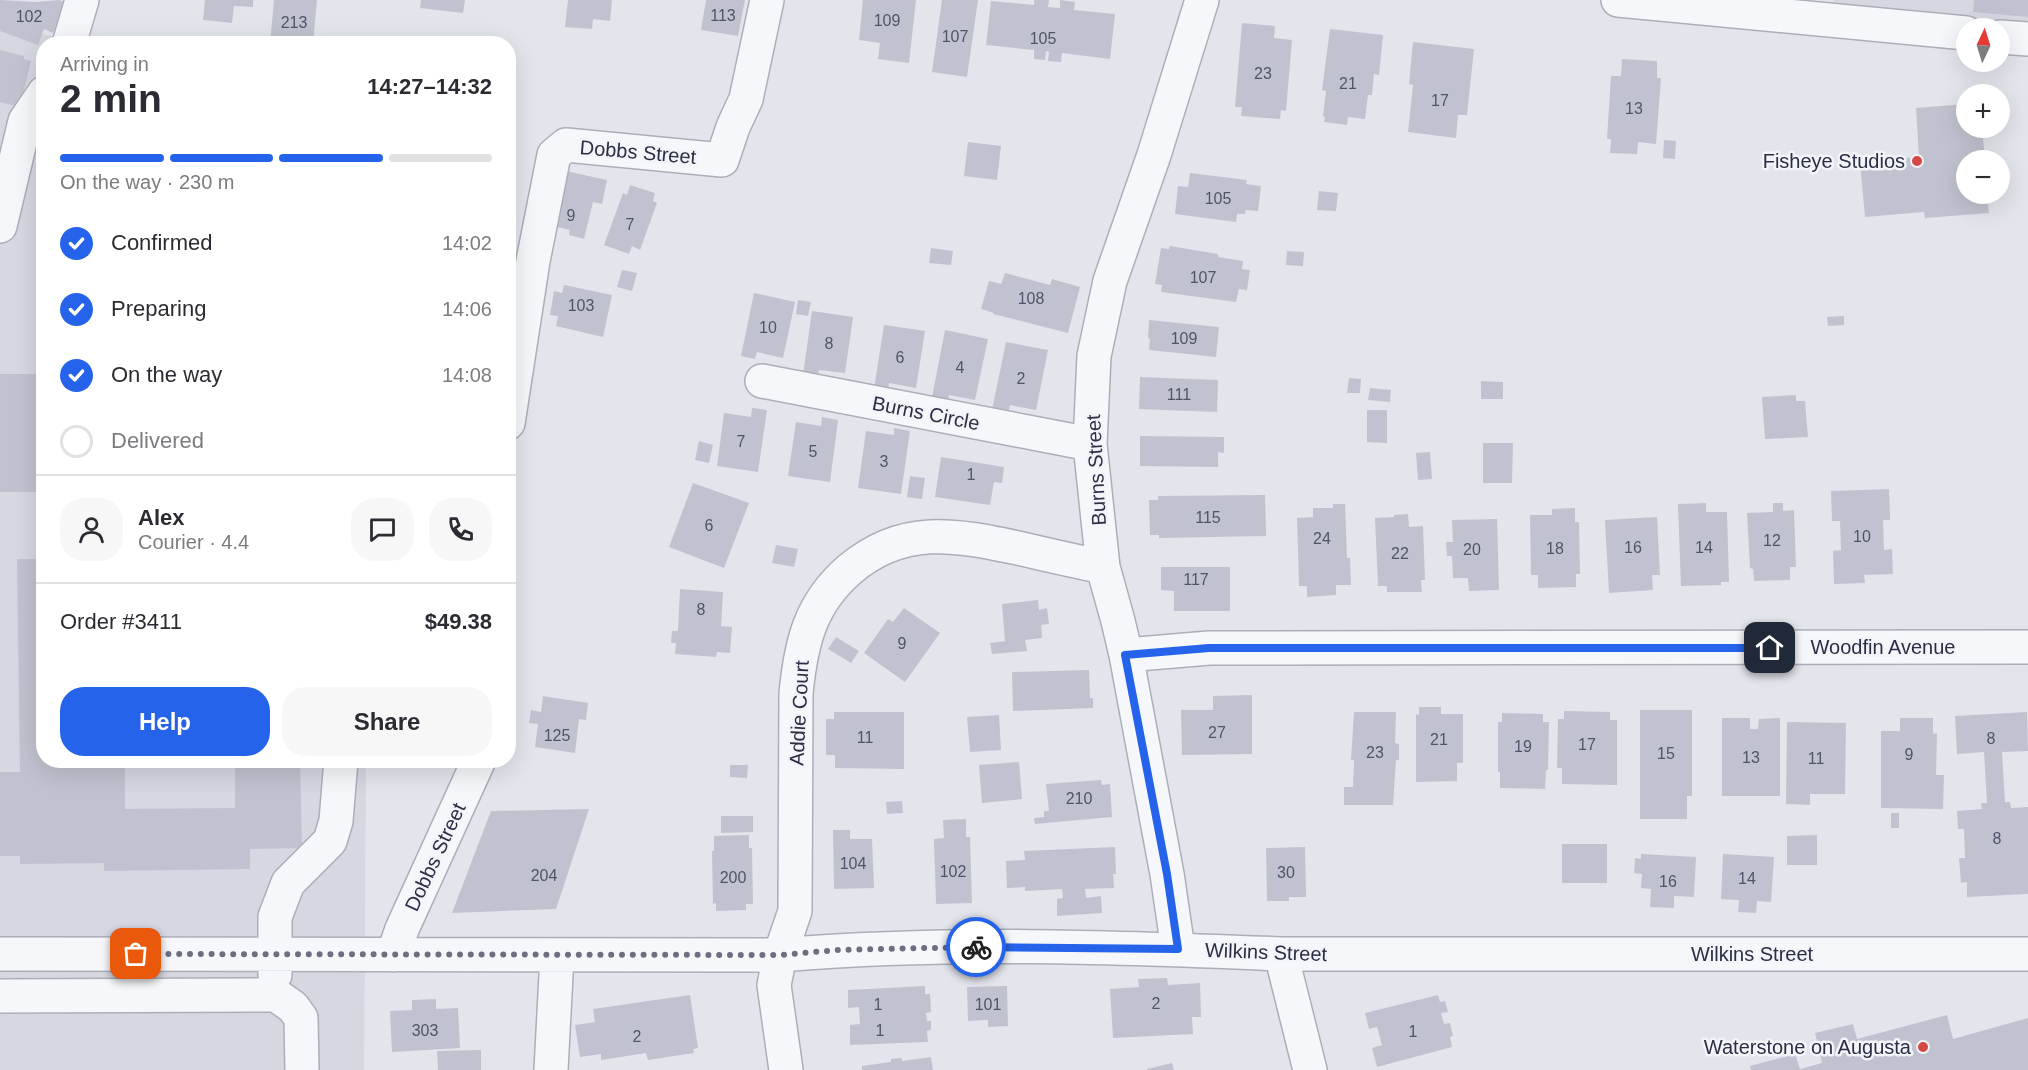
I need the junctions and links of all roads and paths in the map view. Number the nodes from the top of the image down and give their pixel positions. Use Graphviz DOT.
graph roads {
  1 [pos="82,0"];
  2 [pos="767,0"];
  3 [pos="1202,0"];
  4 [pos="1618,0"];
  5 [pos="1956,32"];
  6 [pos="71,36"];
  7 [pos="2010,38"];
  8 [pos="2028,39"];
  9 [pos="36,104"];
  10 [pos="0,226"];
  11 [pos="516,351"];
  12 [pos="762,381"];
  13 [pos="1090,444"];
  14 [pos="1103,567"];
  15 [pos="2028,647"];
  16 [pos="1125,655"];
  17 [pos="340,768"];
  18 [pos="475,768"];
  19 [pos="1178,949"];
  20 [pos="0,954"];
  21 [pos="1281,954"];
  22 [pos="2028,954"];
  23 [pos="274,955"];
  24 [pos="393,955"];
  25 [pos="780,955"];
  26 [pos="557,956"];
  27 [pos="276,995"];
  28 [pos="0,996"];
  29 [pos="302,1070"];
  30 [pos="551,1070"];
  31 [pos="786,1070"];
  32 [pos="1310,1070"];
  1 -- 6 [label="street"];
  2 -- 11 [label="street, Dobbs Street"];
  3 -- 13 [label="street, Burns Street"];
  4 -- 5 [label="street"];
  7 -- 8 [label="street"];
  9 -- 10 [label="street"];
  12 -- 13 [label="street, Burns Circle"];
  13 -- 14 [label="street, Burns Street"];
  14 -- 16 [label="street, Burns Street"];
  14 -- 25 [label="street, Addie Court"];
  15 -- 16 [label="street, Woodfin Avenue"];
  16 -- 19 [label="street, Burns Street"];
  17 -- 23 [label="street"];
  18 -- 24 [label="street, Dobbs Street"];
  19 -- 21 [label="street, Wilkins Street"];
  19 -- 25 [label="street, Wilkins Street"];
  20 -- 23 [label="street, Wilkins Street"];
  21 -- 22 [label="street, Wilkins Street"];
  21 -- 32 [label="street"];
  23 -- 24 [label="street, Wilkins Street"];
  23 -- 27 [label="street"];
  24 -- 26 [label="street, Wilkins Street"];
  25 -- 26 [label="street, Wilkins Street"];
  25 -- 31 [label="street, Addie Court"];
  26 -- 30 [label="street"];
  27 -- 28 [label="street"];
  27 -- 29 [label="street"];
}
